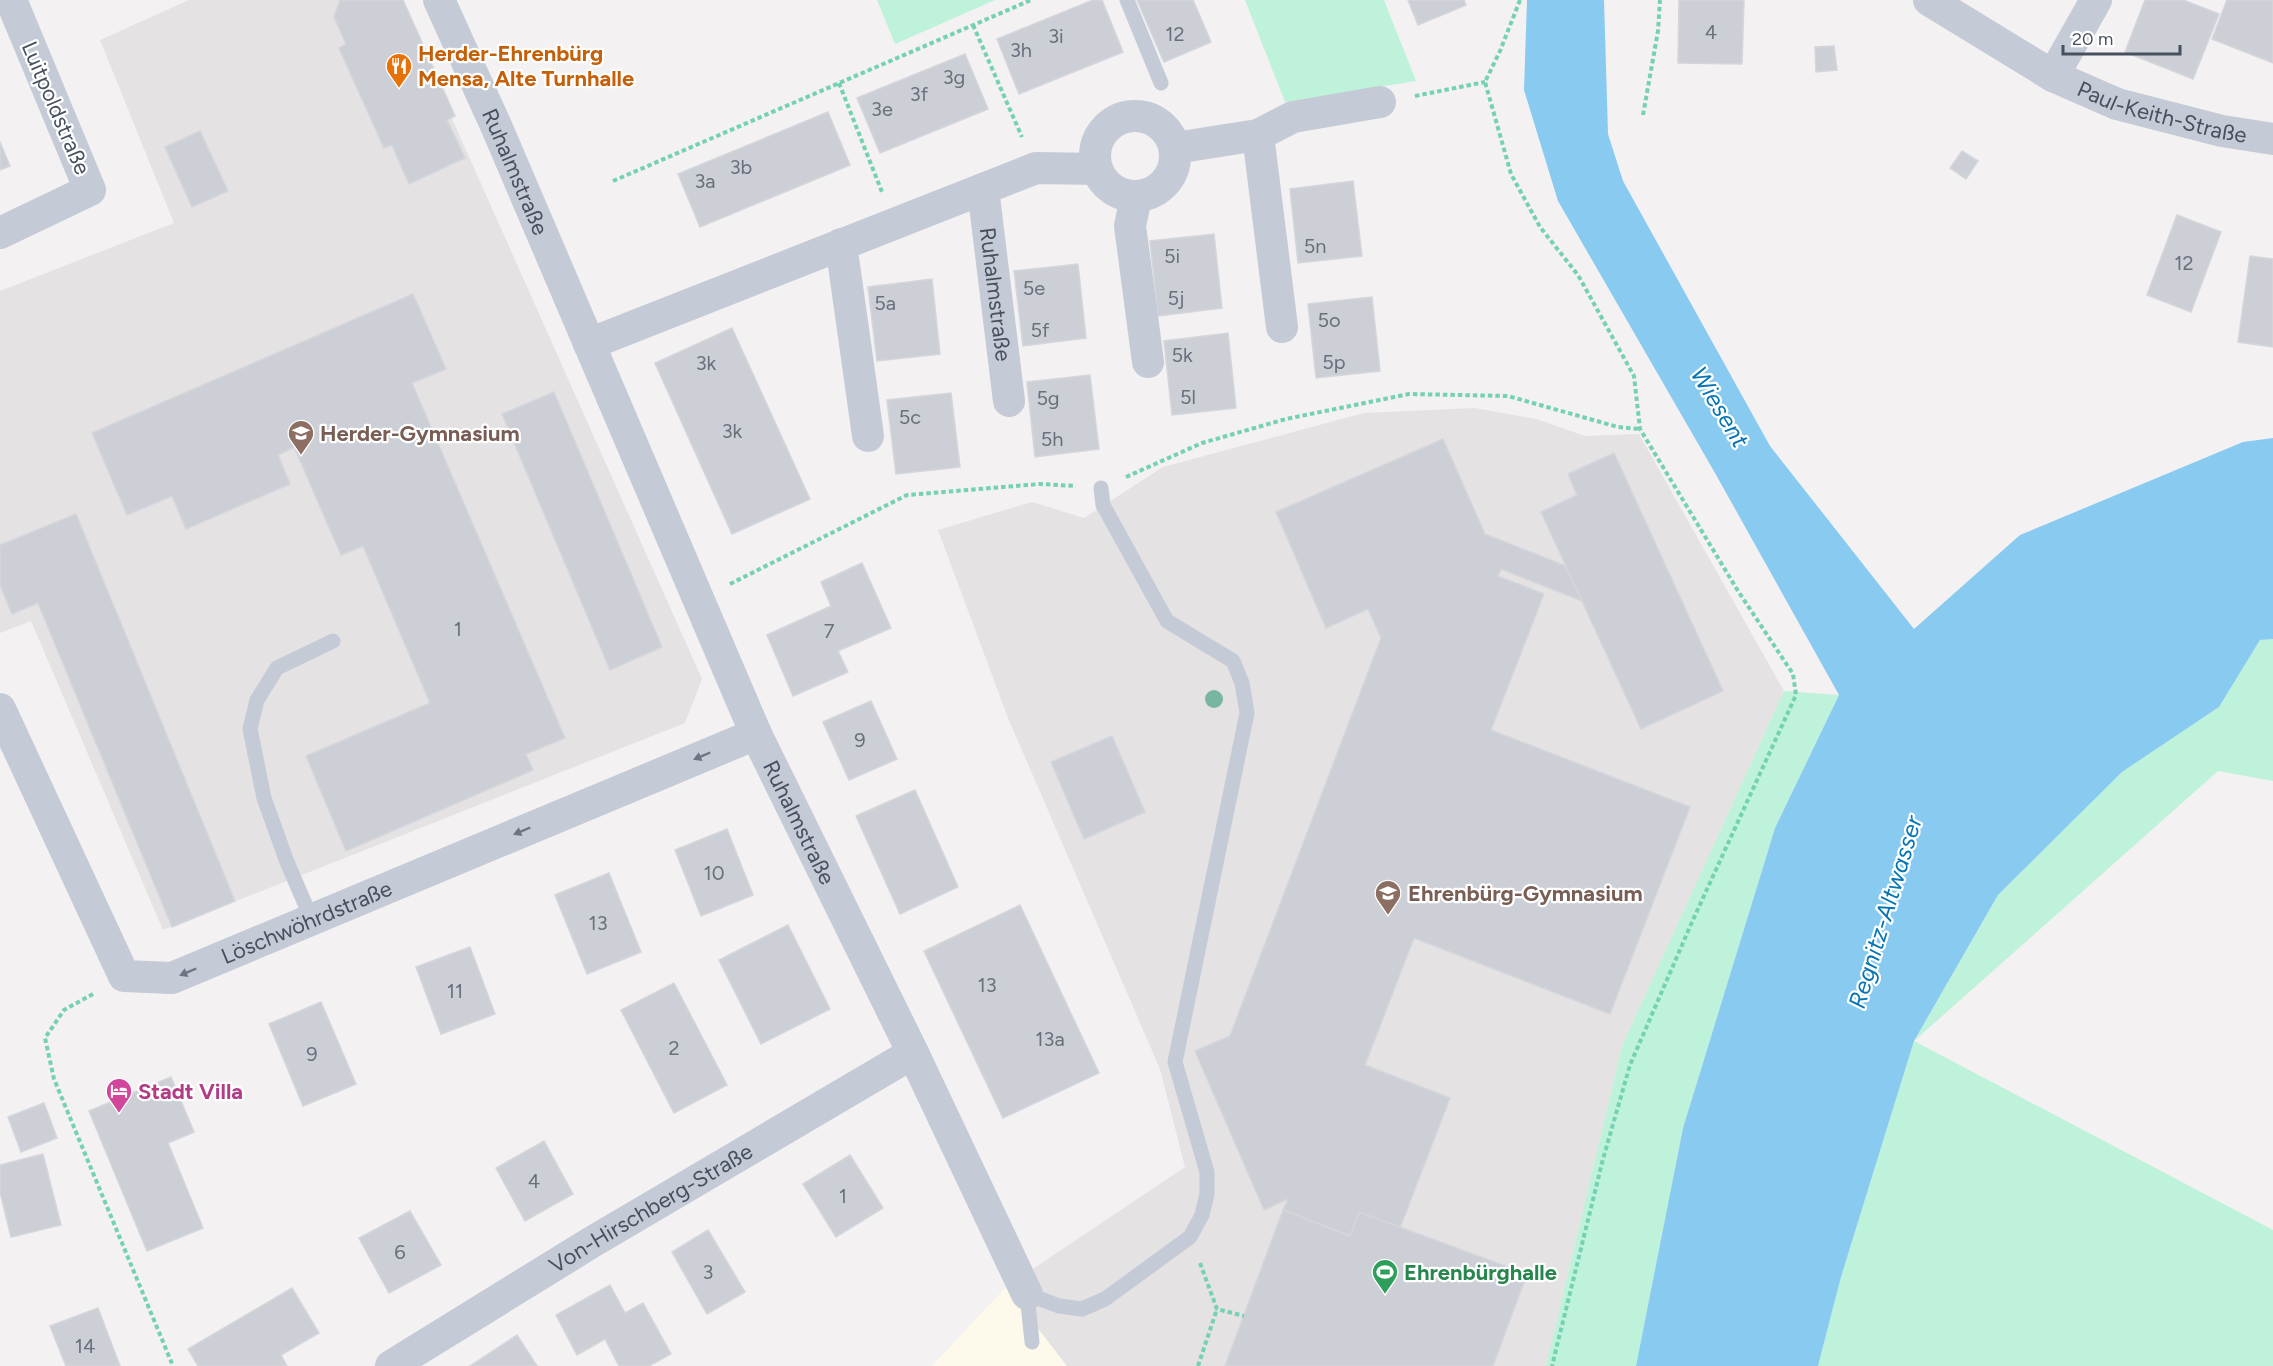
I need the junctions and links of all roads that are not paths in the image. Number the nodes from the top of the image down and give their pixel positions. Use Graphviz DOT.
graph roads {
  1 [pos="11,0"];
  2 [pos="439,0"];
  3 [pos="1127,0"];
  4 [pos="1929,0"];
  5 [pos="2096,0"];
  6 [pos="2053,76"];
  7 [pos="1161,82"];
  8 [pos="1380,102"];
  9 [pos="1258,135"];
  10 [pos="2273,139"];
  11 [pos="1175,148"];
  12 [pos="1097,170"];
  13 [pos="983,189"];
  14 [pos="1137,197"];
  15 [pos="0,233"];
  16 [pos="841,244"];
  17 [pos="1282,327"];
  18 [pos="589,344"];
  19 [pos="1148,362"];
  20 [pos="1009,402"];
  21 [pos="868,436"];
  22 [pos="1101,488"];
  23 [pos="333,642"];
  24 [pos="0,709"];
  25 [pos="756,734"];
  26 [pos="10,759"];
  27 [pos="312,920"];
  28 [pos="913,1053"];
  29 [pos="1027,1294"];
  30 [pos="1032,1342"];
  31 [pos="391,1366"];
  1 -- 15 [label="street, Luitpoldstraße"];
  2 -- 18 [label="street, Ruhalmstraße"];
  3 -- 7 [label="lane"];
  4 -- 6 [label="street, Paul-Keith-Straße"];
  5 -- 6 [label="street, Paul-Keith-Straße"];
  6 -- 10 [label="street, Paul-Keith-Straße"];
  8 -- 9 [label="street"];
  9 -- 11 [label="street"];
  9 -- 17 [label="street"];
  11 -- 12 [label="street"];
  11 -- 14 [label="street"];
  12 -- 13 [label="street"];
  12 -- 14 [label="street"];
  13 -- 16 [label="street"];
  13 -- 20 [label="street, Ruhalmstraße"];
  14 -- 19 [label="street"];
  16 -- 18 [label="street"];
  16 -- 21 [label="street"];
  18 -- 25 [label="street, Ruhalmstraße"];
  22 -- 29 [label="lane"];
  23 -- 27 [label="lane"];
  24 -- 26 [label="street"];
  25 -- 27 [label="street, Löschwöhrdstraße, one-way"];
  25 -- 28 [label="street, Ruhalmstraße"];
  27 -- 26 [label="street, Löschwöhrdstraße, one-way"];
  28 -- 29 [label="street, Ruhalmstraße"];
  28 -- 31 [label="street, Von-Hirschberg-Straße"];
  29 -- 30 [label="lane"];
}
